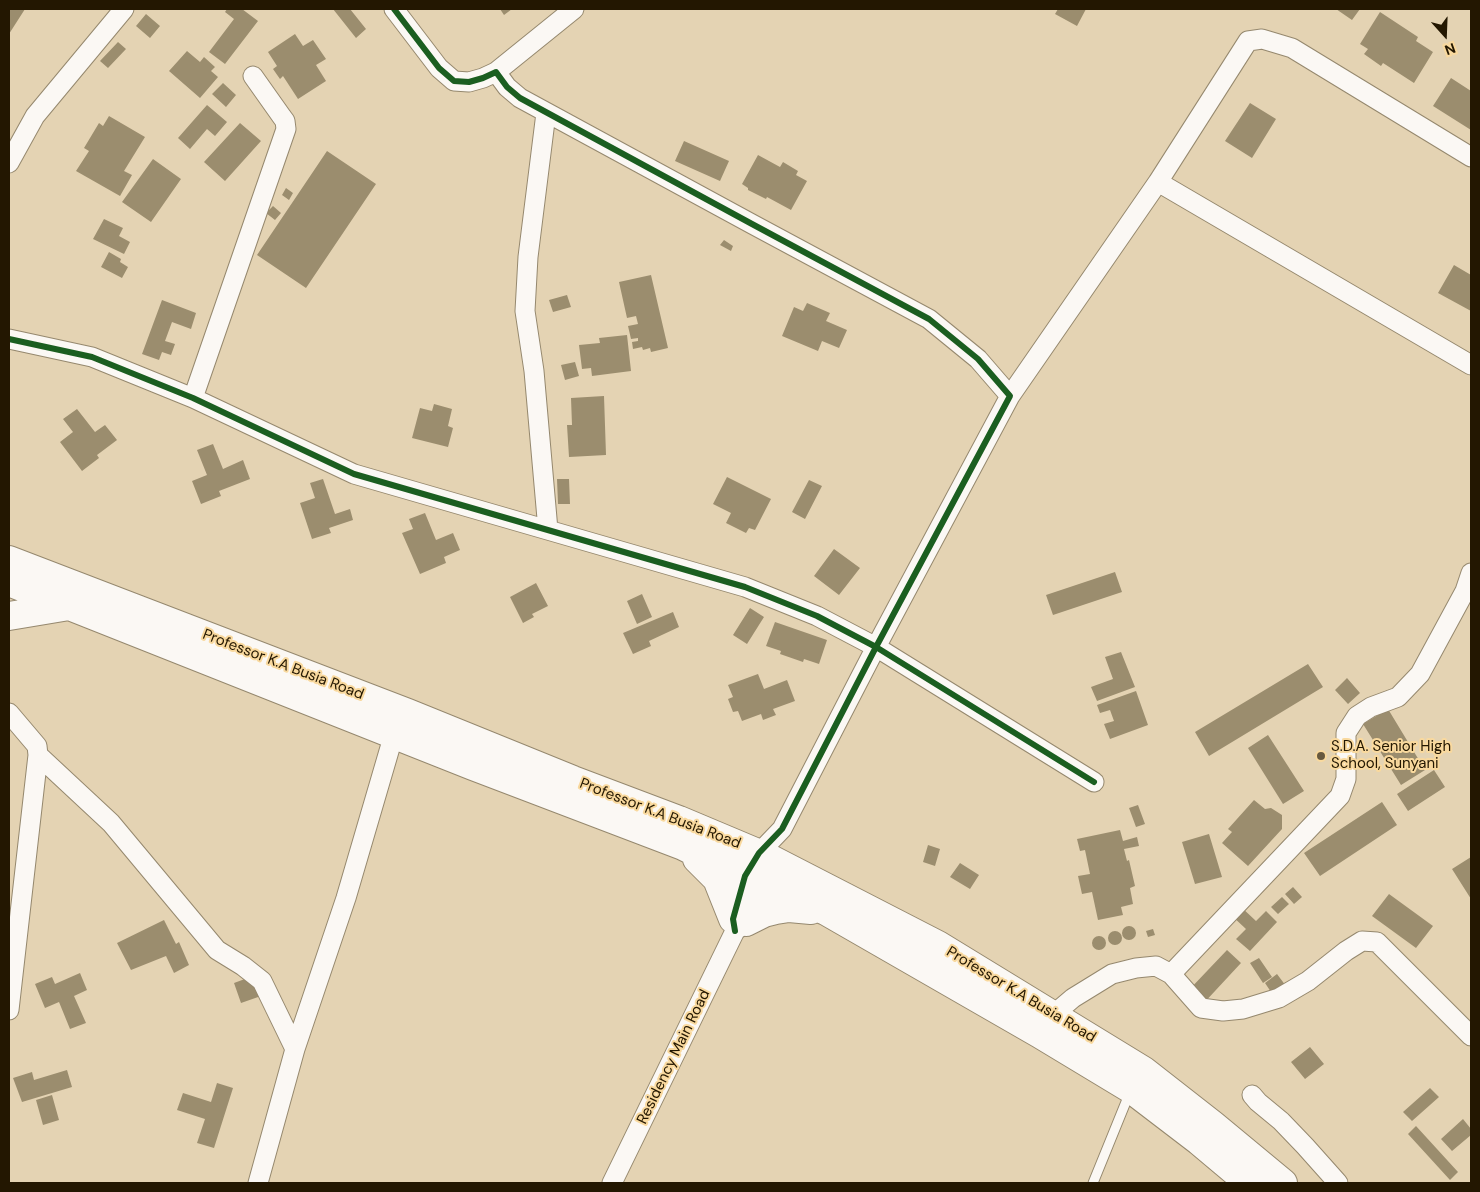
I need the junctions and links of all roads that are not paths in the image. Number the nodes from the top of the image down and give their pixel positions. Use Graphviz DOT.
graph roads {
  1 [pos="394,9"];
  2 [pos="574,9"];
  3 [pos="118,11"];
  4 [pos="496,72"];
  5 [pos="254,76"];
  6 [pos="546,113"];
  7 [pos="1471,157"];
  8 [pos="9,163"];
  9 [pos="1158,182"];
  10 [pos="9,338"];
  11 [pos="1471,365"];
  12 [pos="1010,396"];
  13 [pos="192,398"];
  14 [pos="548,530"];
  15 [pos="12,573"];
  16 [pos="1471,573"];
  17 [pos="69,606"];
  18 [pos="9,616"];
  19 [pos="876,647"];
  20 [pos="9,713"];
  21 [pos="394,734"];
  22 [pos="38,754"];
  23 [pos="1094,782"];
  24 [pos="683,846"];
  25 [pos="769,858"];
  26 [pos="754,881"];
  27 [pos="826,911"];
  28 [pos="738,924"];
  29 [pos="1171,974"];
  30 [pos="9,1010"];
  31 [pos="1047,1024"];
  32 [pos="1471,1036"];
  33 [pos="1077,1043"];
  34 [pos="295,1049"];
  35 [pos="1131,1089"];
  36 [pos="1252,1095"];
  37 [pos="258,1183"];
  38 [pos="612,1183"];
  39 [pos="1093,1183"];
  40 [pos="1249,1183"];
  41 [pos="1283,1183"];
  42 [pos="1338,1183"];
  1 -- 4 [label="street"];
  2 -- 4 [label="street"];
  3 -- 8 [label="street"];
  4 -- 6 [label="street"];
  5 -- 13 [label="street"];
  6 -- 12 [label="street"];
  6 -- 14 [label="street"];
  7 -- 9 [label="street"];
  9 -- 11 [label="street"];
  9 -- 12 [label="street"];
  10 -- 13 [label="street"];
  12 -- 19 [label="street"];
  13 -- 14 [label="street"];
  14 -- 19 [label="street"];
  15 -- 17 [label="main road, Professor K.A Busia Road"];
  15 -- 25 [label="main road, Professor K.A Busia Road"];
  16 -- 29 [label="street"];
  17 -- 18 [label="main road"];
  17 -- 21 [label="main road, Professor K.A Busia Road"];
  19 -- 23 [label="street"];
  19 -- 25 [label="street"];
  20 -- 22 [label="street"];
  21 -- 24 [label="main road, Professor K.A Busia Road"];
  21 -- 34 [label="street"];
  22 -- 30 [label="street"];
  22 -- 34 [label="street"];
  24 -- 26 [label="main road, Professor K.A Busia Road"];
  24 -- 28 [label="main road"];
  25 -- 26 [label="street, Residency Main Road"];
  25 -- 31 [label="main road, Professor K.A Busia Road"];
  26 -- 27 [label="main road, Professor K.A Busia Road"];
  26 -- 28 [label="street, Residency Main Road"];
  27 -- 28 [label="main road"];
  27 -- 31 [label="main road, Professor K.A Busia Road"];
  28 -- 38 [label="street, Residency Main Road"];
  29 -- 31 [label="street"];
  29 -- 32 [label="street"];
  31 -- 33 [label="main road, Professor K.A Busia Road"];
  33 -- 35 [label="main road, Professor K.A Busia Road"];
  33 -- 41 [label="main road, Professor K.A Busia Road"];
  34 -- 37 [label="street"];
  35 -- 39 [label="lane"];
  35 -- 40 [label="main road, Professor K.A Busia Road"];
  36 -- 42 [label="street"];
}
